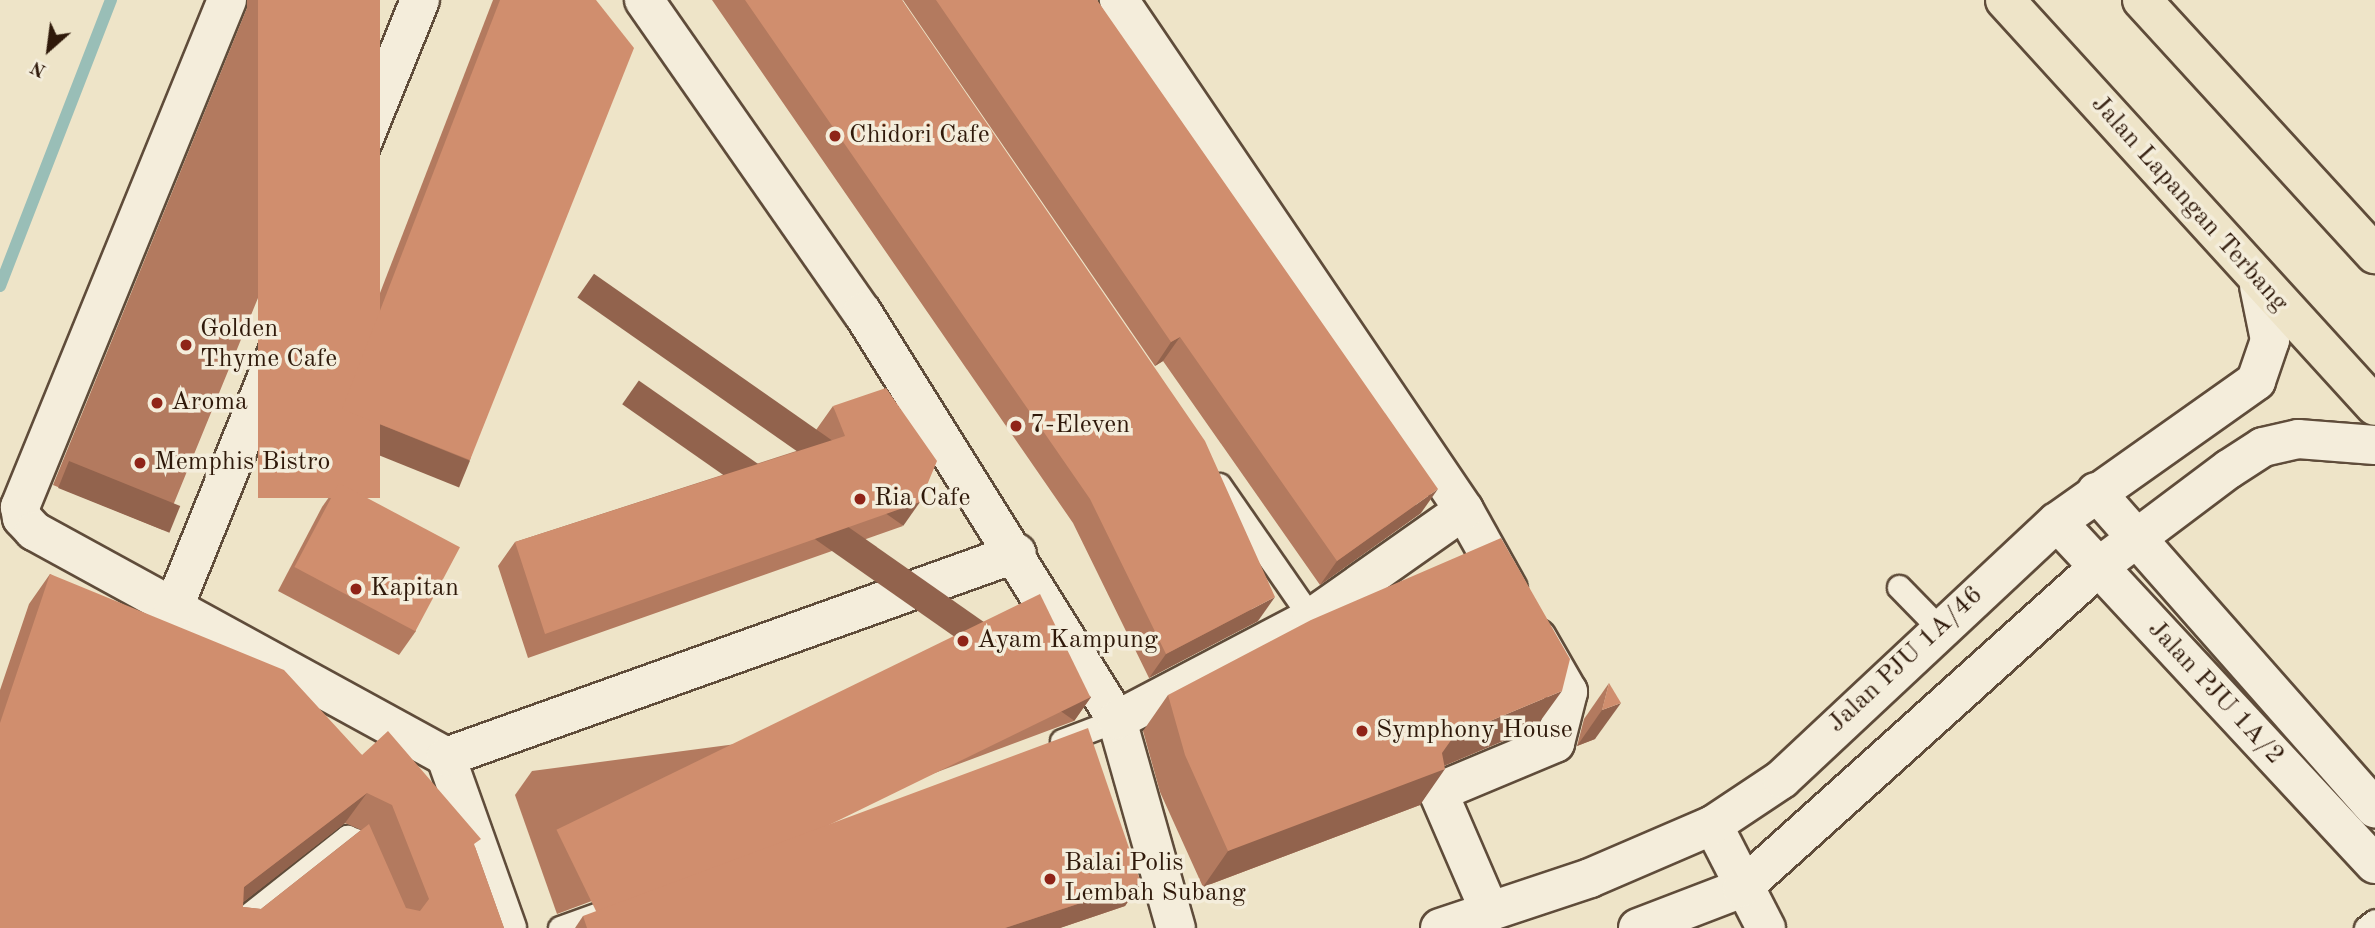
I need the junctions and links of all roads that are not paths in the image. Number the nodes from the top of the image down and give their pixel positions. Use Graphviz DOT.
graph roads {
  1 [pos="226,0"];
  2 [pos="420,0"];
  3 [pos="644,0"];
  4 [pos="1119,0"];
  5 [pos="2005,0"];
  6 [pos="2142,0"];
  7 [pos="2375,254"];
  8 [pos="2259,286"];
  9 [pos="2375,406"];
  10 [pos="2375,445"];
  11 [pos="1202,460"];
  12 [pos="2096,492"];
  13 [pos="1464,510"];
  14 [pos="2057,522"];
  15 [pos="2137,540"];
  16 [pos="1017,553"];
  17 [pos="2097,568"];
  18 [pos="1899,587"];
  19 [pos="173,609"];
  20 [pos="1311,618"];
  21 [pos="1938,627"];
  22 [pos="1118,720"];
  23 [pos="1040,749"];
  24 [pos="446,757"];
  25 [pos="2375,808"];
  26 [pos="1713,825"];
  27 [pos="2375,864"];
  28 [pos="373,878"];
  29 [pos="1742,888"];
  30 [pos="638,899"];
  31 [pos="1490,912"];
  32 [pos="2375,921"];
  33 [pos="1163,925"];
  34 [pos="232,928"];
  35 [pos="507,928"];
  36 [pos="561,928"];
  37 [pos="1440,928"];
  38 [pos="1638,928"];
  39 [pos="1766,928"];
  40 [pos="2366,928"];
  1 -- 19 [label="street"];
  2 -- 19 [label="street"];
  3 -- 16 [label="street"];
  4 -- 13 [label="street"];
  5 -- 8 [label="main road, Jalan Lapangan Terbang"];
  6 -- 7 [label="main road"];
  8 -- 9 [label="main road, Jalan Lapangan Terbang"];
  8 -- 12 [label="street, Jalan PJU 1A/46"];
  10 -- 15 [label="street"];
  11 -- 20 [label="lane"];
  12 -- 14 [label="street, Jalan PJU 1A/46"];
  12 -- 15 [label="street, Jalan PJU 1A/2"];
  13 -- 20 [label="street"];
  13 -- 31 [label="street"];
  14 -- 17 [label="street, Jalan PJU 1A/2"];
  14 -- 21 [label="street, Jalan PJU 1A/46"];
  15 -- 17 [label="street"];
  15 -- 25 [label="street, Jalan PJU 1A/2"];
  16 -- 22 [label="street"];
  16 -- 24 [label="street"];
  17 -- 27 [label="street, Jalan PJU 1A/2"];
  17 -- 29 [label="street"];
  18 -- 21 [label="lane"];
  19 -- 24 [label="street"];
  20 -- 22 [label="street"];
  21 -- 26 [label="street, Jalan PJU 1A/46"];
  22 -- 23 [label="lane"];
  22 -- 33 [label="street"];
  24 -- 35 [label="street"];
  26 -- 29 [label="street"];
  26 -- 31 [label="street, Jalan PJU 1A/46"];
  28 -- 34 [label="lane"];
  29 -- 38 [label="street"];
  29 -- 39 [label="street"];
  30 -- 36 [label="lane"];
  31 -- 37 [label="street, Jalan PJU 1A/46"];
  32 -- 40 [label="lane"];
}
